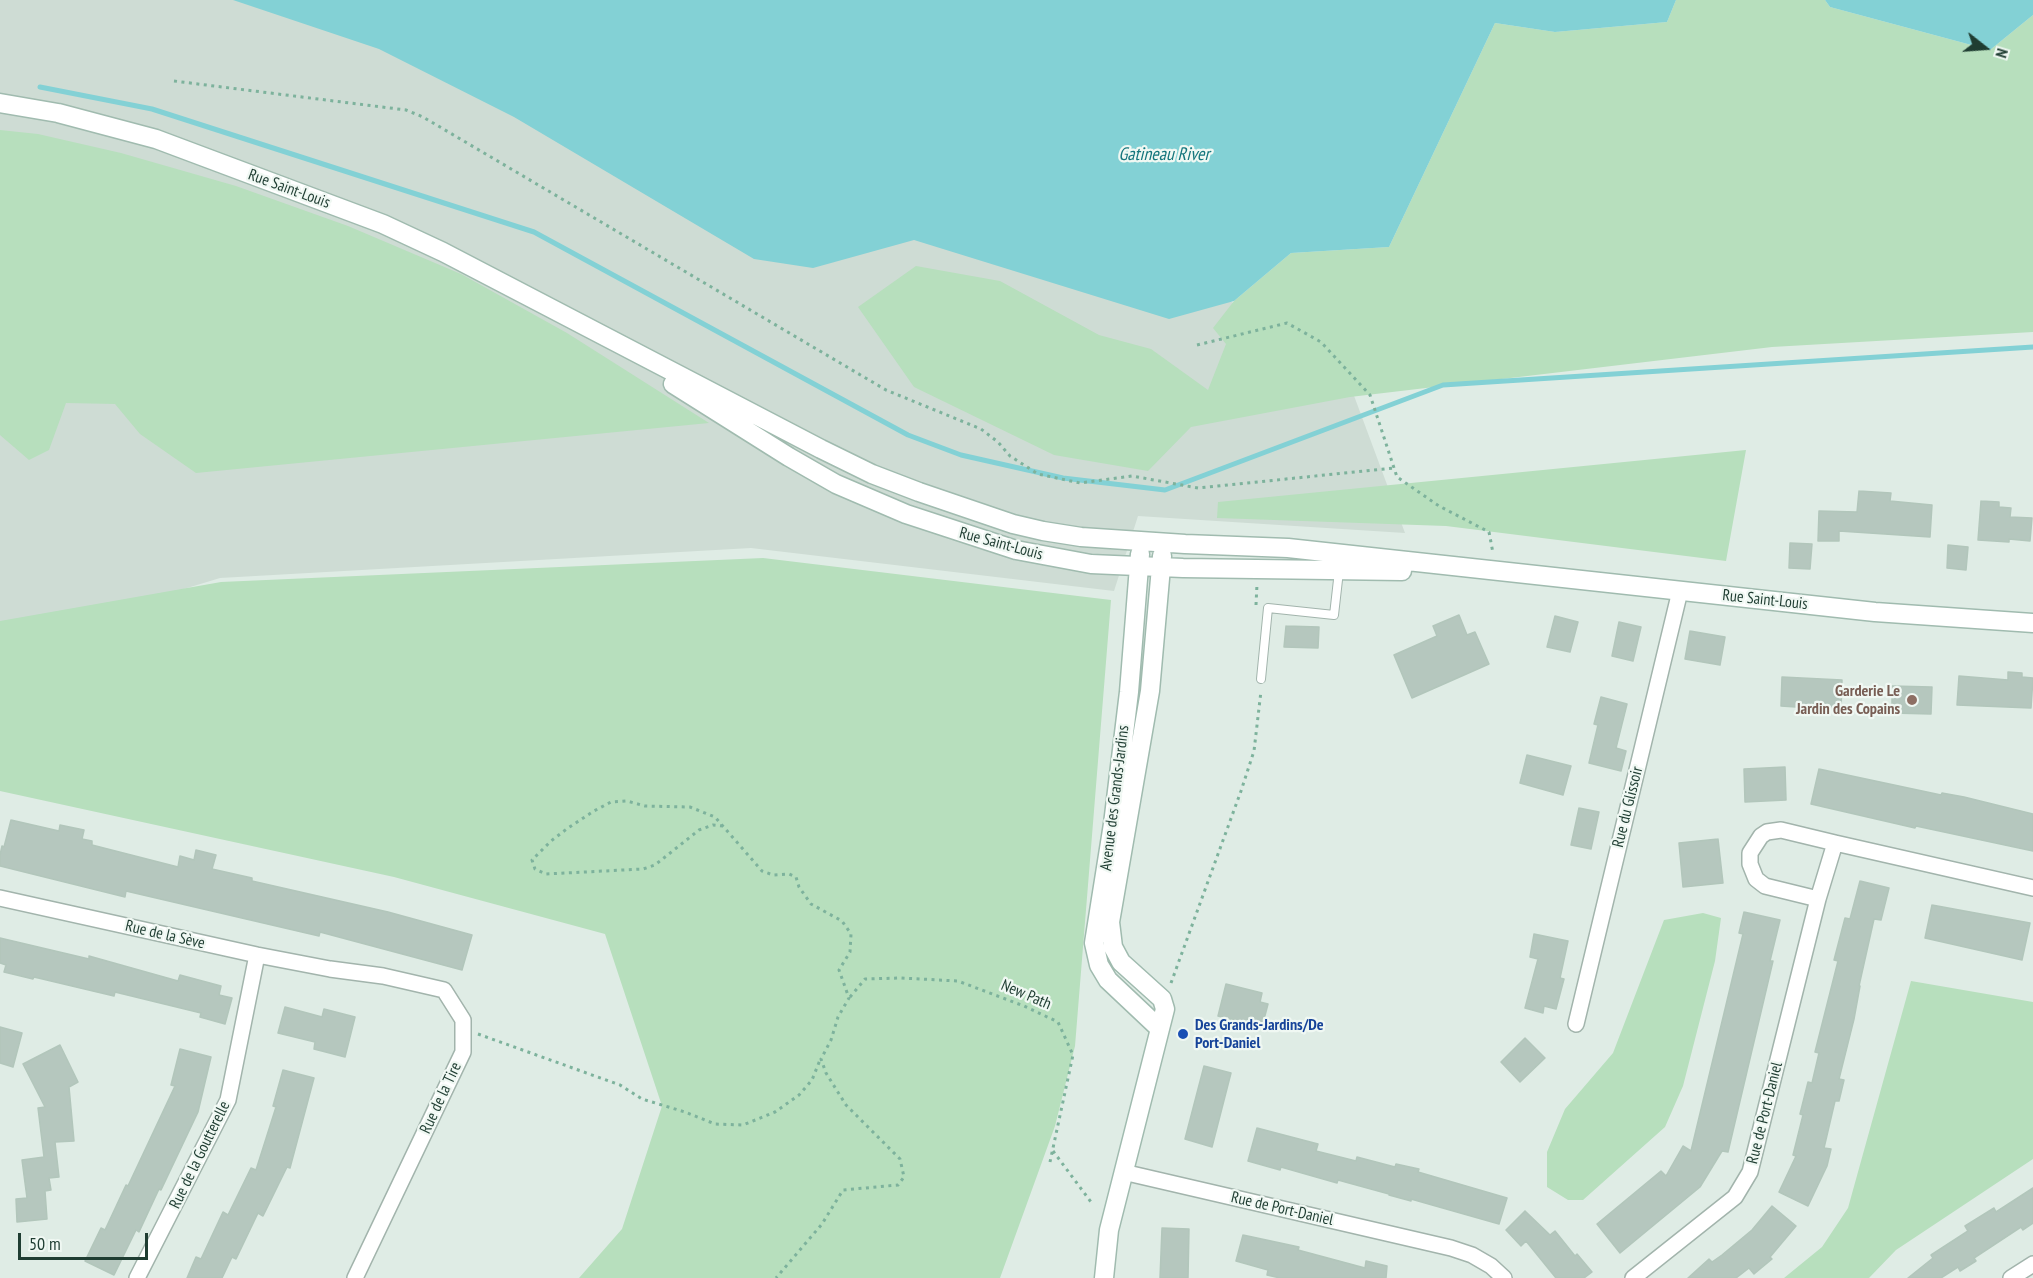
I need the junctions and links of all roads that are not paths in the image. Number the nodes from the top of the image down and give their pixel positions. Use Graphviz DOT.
graph roads {
  1 [pos="0,103"];
  2 [pos="563,314"];
  3 [pos="1141,541"];
  4 [pos="1163,542"];
  5 [pos="1139,566"];
  6 [pos="1161,567"];
  7 [pos="1339,571"];
  8 [pos="1497,572"];
  9 [pos="1680,591"];
  10 [pos="2033,623"];
  11 [pos="1261,679"];
  12 [pos="1835,843"];
  13 [pos="2033,888"];
  14 [pos="0,898"];
  15 [pos="1818,899"];
  16 [pos="258,955"];
  17 [pos="1576,1024"];
  18 [pos="463,1029"];
  19 [pos="1160,1029"];
  20 [pos="1123,1172"];
  21 [pos="2033,1264"];
  22 [pos="137,1278"];
  23 [pos="355,1278"];
  24 [pos="1104,1278"];
  25 [pos="1504,1278"];
  26 [pos="1633,1278"];
  27 [pos="2011,1278"];
  1 -- 2 [label="main road, Rue Saint-Louis"];
  2 -- 3 [label="main road, Rue Saint-Louis"];
  2 -- 5 [label="main road, Rue Saint-Louis"];
  3 -- 4 [label="main road, Rue Saint-Louis"];
  3 -- 5 [label="main road, Avenue des Grands-Jardins"];
  4 -- 6 [label="main road, Avenue des Grands-Jardins"];
  4 -- 8 [label="main road, Rue Saint-Louis"];
  5 -- 6 [label="main road, Rue Saint-Louis"];
  5 -- 19 [label="main road, Avenue des Grands-Jardins"];
  6 -- 7 [label="main road, Rue Saint-Louis"];
  6 -- 19 [label="main road, Avenue des Grands-Jardins"];
  7 -- 8 [label="main road, Rue Saint-Louis"];
  7 -- 11 [label="lane"];
  8 -- 9 [label="main road, Rue Saint-Louis"];
  9 -- 10 [label="main road, Rue Saint-Louis"];
  9 -- 17 [label="street, Rue du Glissoir"];
  12 -- 13 [label="street"];
  12 -- 15 [label="street, Rue de Port-Daniel"];
  12 -- 15 [label="street"];
  14 -- 16 [label="street, Rue de la Sève"];
  15 -- 26 [label="street, Rue de Port-Daniel"];
  16 -- 18 [label="street, Rue de la Sève"];
  16 -- 22 [label="street, Rue de la Goutterelle"];
  18 -- 23 [label="street, Rue de la Tire"];
  19 -- 20 [label="main road, Avenue des Grands-Jardins"];
  20 -- 24 [label="main road, Avenue des Grands-Jardins"];
  20 -- 25 [label="street, Rue de Port-Daniel"];
  21 -- 27 [label="street"];
}
